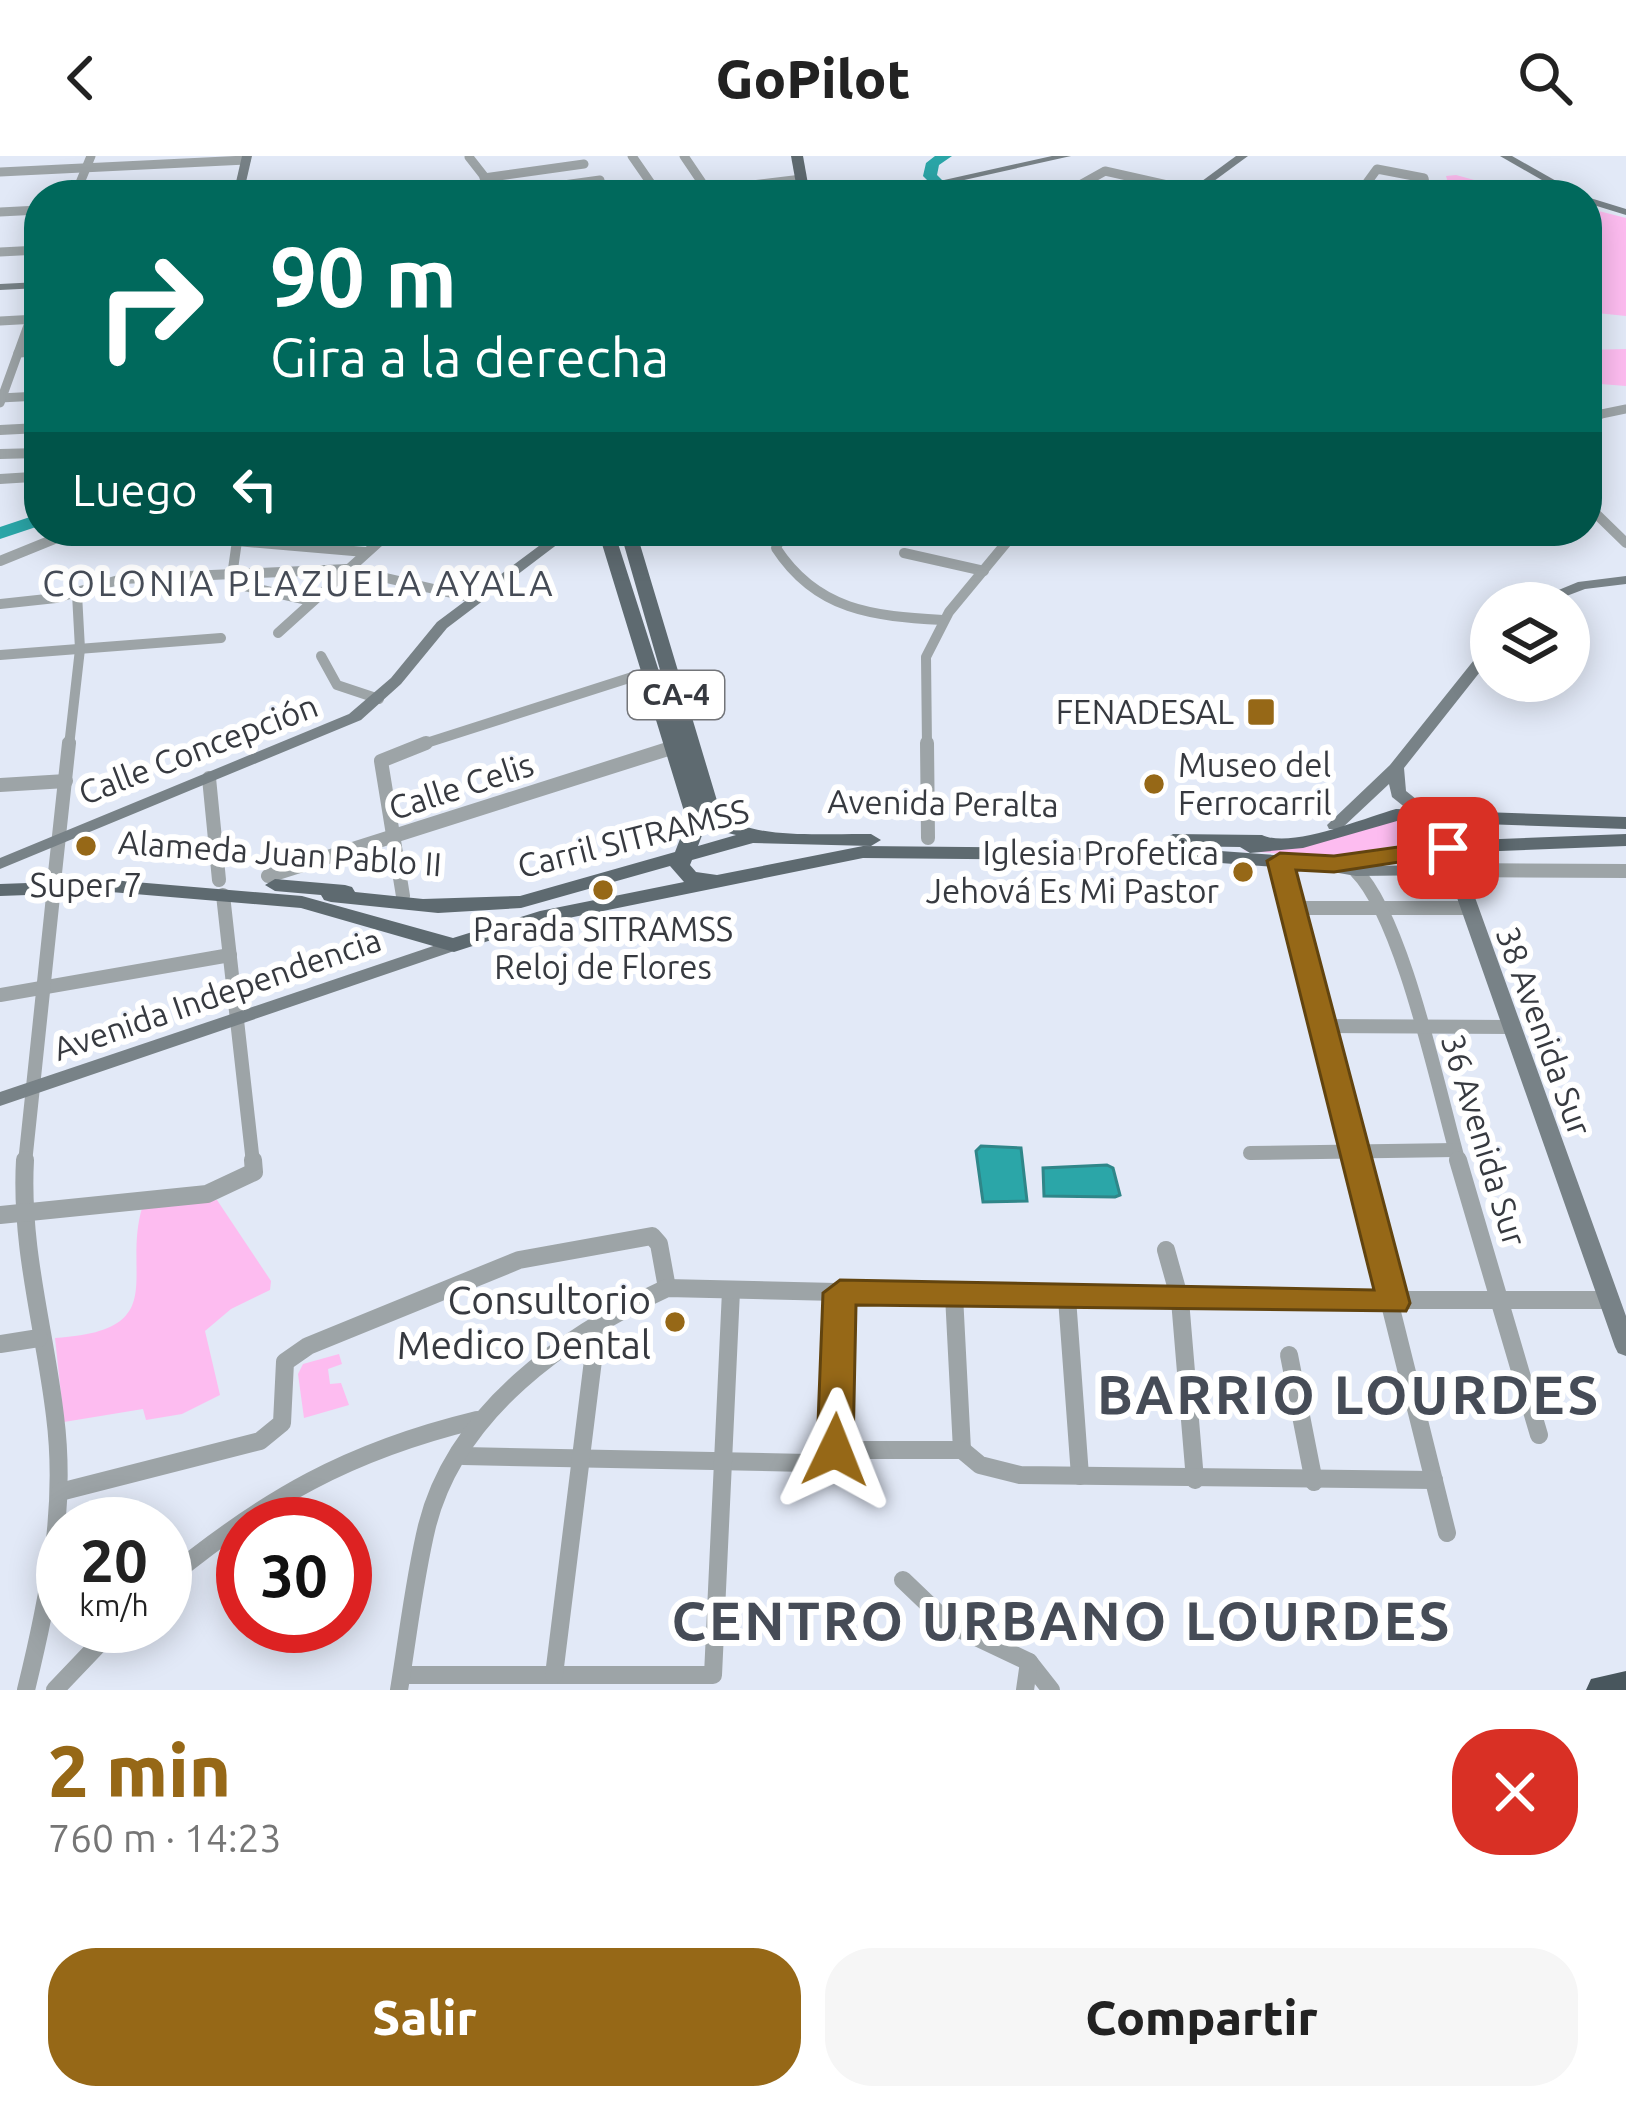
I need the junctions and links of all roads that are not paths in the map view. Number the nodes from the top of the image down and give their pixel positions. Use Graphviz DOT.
graph roads {
  1 [pos="91,156"];
  2 [pos="793,156"];
  3 [pos="1066,156"];
  4 [pos="1505,156"];
  5 [pos="1242,157"];
  6 [pos="246,158"];
  7 [pos="470,158"];
  8 [pos="584,164"];
  9 [pos="86,168"];
  10 [pos="0,172"];
  11 [pos="484,178"];
  12 [pos="600,179"];
  13 [pos="81,180"];
  14 [pos="594,180"];
  15 [pos="798,180"];
  16 [pos="955,180"];
  17 [pos="1094,180"];
  18 [pos="1145,180"];
  19 [pos="1209,180"];
  20 [pos="1369,180"];
  21 [pos="1424,180"];
  22 [pos="1548,180"];
  23 [pos="24,340"];
  24 [pos="18,353"];
  25 [pos="24,353"];
  26 [pos="1,399"];
  27 [pos="1602,520"];
  28 [pos="1626,543"];
  29 [pos="37,546"];
  30 [pos="238,546"];
  31 [pos="307,546"];
  32 [pos="372,546"];
  33 [pos="547,546"];
  34 [pos="611,546"];
  35 [pos="632,546"];
  36 [pos="777,546"];
  37 [pos="1004,546"];
  38 [pos="365,552"];
  39 [pos="904,553"];
  40 [pos="0,561"];
  41 [pos="347,569"];
  42 [pos="984,571"];
  43 [pos="232,573"];
  44 [pos="1626,580"];
  45 [pos="1590,584"];
  46 [pos="76,593"];
  47 [pos="473,598"];
  48 [pos="312,602"];
  49 [pos="0,604"];
  50 [pos="944,620"];
  51 [pos="278,633"];
  52 [pos="221,638"];
  53 [pos="80,649"];
  54 [pos="0,655"];
  55 [pos="321,656"];
  56 [pos="651,670"];
  57 [pos="1470,675"];
  58 [pos="379,699"];
  59 [pos="670,748"];
  60 [pos="1396,768"];
  61 [pos="209,778"];
  62 [pos="66,781"];
  63 [pos="0,785"];
  64 [pos="1423,812"];
  65 [pos="1335,825"];
  66 [pos="1626,832"];
  67 [pos="752,833"];
  68 [pos="395,835"];
  69 [pos="60,836"];
  70 [pos="929,840"];
  71 [pos="1447,844"];
  72 [pos="1202,849"];
  73 [pos="683,851"];
  74 [pos="1280,861"];
  75 [pos="0,864"];
  76 [pos="1316,864"];
  77 [pos="1454,870"];
  78 [pos="1357,871"];
  79 [pos="1626,872"];
  80 [pos="268,876"];
  81 [pos="54,880"];
  82 [pos="716,881"];
  83 [pos="0,883"];
  84 [pos="221,888"];
  85 [pos="555,888"];
  86 [pos="403,896"];
  87 [pos="531,899"];
  88 [pos="425,905"];
  89 [pos="1292,908"];
  90 [pos="1380,908"];
  91 [pos="1468,908"];
  92 [pos="507,913"];
  93 [pos="442,943"];
  94 [pos="230,955"];
  95 [pos="47,985"];
  96 [pos="0,994"];
  97 [pos="237,1012"];
  98 [pos="1321,1026"];
  99 [pos="1418,1026"];
  100 [pos="1511,1027"];
  101 [pos="36,1081"];
  102 [pos="0,1087"];
  103 [pos="0,1099"];
  104 [pos="1455,1150"];
  105 [pos="1352,1152"];
  106 [pos="1250,1153"];
  107 [pos="24,1213"];
  108 [pos="0,1216"];
  109 [pos="1166,1250"];
  110 [pos="667,1288"];
  111 [pos="731,1291"];
  112 [pos="840,1293"];
  113 [pos="955,1295"];
  114 [pos="1066,1298"];
  115 [pos="1180,1300"];
  116 [pos="1609,1300"];
  117 [pos="1501,1301"];
  118 [pos="1394,1303"];
  119 [pos="598,1319"];
  120 [pos="39,1338"];
  121 [pos="0,1344"];
  122 [pos="1626,1347"];
  123 [pos="1289,1355"];
  124 [pos="477,1420"];
  125 [pos="1539,1435"];
  126 [pos="835,1450"];
  127 [pos="962,1450"];
  128 [pos="463,1456"];
  129 [pos="581,1460"];
  130 [pos="724,1463"];
  131 [pos="1080,1475"];
  132 [pos="1195,1480"];
  133 [pos="1434,1480"];
  134 [pos="1314,1481"];
  135 [pos="60,1492"];
  136 [pos="1447,1533"];
  137 [pos="192,1558"];
  138 [pos="903,1580"];
  139 [pos="90,1653"];
  140 [pos="1029,1662"];
  141 [pos="554,1675"];
  142 [pos="401,1682"];
  143 [pos="1626,1686"];
  144 [pos="26,1690"];
  145 [pos="55,1690"];
  146 [pos="1025,1690"];
  147 [pos="1051,1690"];
  148 [pos="1604,1690"];
  1 -- 9 [label="street"];
  2 -- 15 [label="main road"];
  3 -- 16 [label="main road"];
  4 -- 22 [label="main road"];
  5 -- 19 [label="main road"];
  6 -- 9 [label="street"];
  7 -- 11 [label="street"];
  8 -- 11 [label="street"];
  9 -- 10 [label="street"];
  9 -- 13 [label="street"];
  12 -- 14 [label="street"];
  17 -- 18 [label="street"];
  20 -- 21 [label="street"];
  23 -- 24 [label="street"];
  24 -- 25 [label="street"];
  24 -- 26 [label="street"];
  27 -- 28 [label="street"];
  29 -- 40 [label="street"];
  30 -- 43 [label="street"];
  31 -- 38 [label="street"];
  32 -- 38 [label="street"];
  33 -- 47 [label="main road, Calle Concepción"];
  34 -- 56 [label="main road, CA-4"];
  35 -- 67 [label="main road, CA-4"];
  36 -- 50 [label="street"];
  37 -- 42 [label="street"];
  38 -- 41 [label="street"];
  39 -- 42 [label="street"];
  41 -- 43 [label="street"];
  41 -- 47 [label="street"];
  41 -- 48 [label="street"];
  42 -- 50 [label="street"];
  43 -- 46 [label="street"];
  43 -- 48 [label="street"];
  44 -- 45 [label="main road"];
  46 -- 49 [label="street"];
  46 -- 53 [label="street"];
  47 -- 58 [label="main road, Calle Concepción"];
  48 -- 51 [label="street"];
  50 -- 70 [label="street"];
  52 -- 53 [label="street"];
  53 -- 54 [label="street"];
  53 -- 62 [label="street"];
  55 -- 58 [label="street"];
  56 -- 59 [label="main road, CA-4"];
  56 -- 68 [label="street"];
  57 -- 60 [label="main road"];
  58 -- 61 [label="main road, Calle Concepción"];
  59 -- 68 [label="street, Calle Celis"];
  59 -- 73 [label="main road, CA-4"];
  60 -- 64 [label="main road"];
  60 -- 65 [label="main road"];
  61 -- 69 [label="main road, Calle Concepción"];
  61 -- 84 [label="street"];
  62 -- 63 [label="street"];
  62 -- 69 [label="street"];
  64 -- 65 [label="main road, Avenida Peralta"];
  64 -- 66 [label="main road, Carril SITRAMSS"];
  64 -- 71 [label="main road"];
  64 -- 72 [label="main road, Carril SITRAMSS"];
  65 -- 70 [label="main road, Avenida Peralta"];
  66 -- 71 [label="main road, Carril SITRAMSS"];
  67 -- 70 [label="main road, Avenida Peralta"];
  67 -- 73 [label="main road, Avenida Peralta"];
  68 -- 80 [label="street, Calle Celis"];
  68 -- 86 [label="street"];
  69 -- 75 [label="main road, Calle Concepción"];
  69 -- 81 [label="street"];
  70 -- 72 [label="main road, Carril SITRAMSS"];
  70 -- 73 [label="main road, Carril SITRAMSS"];
  70 -- 82 [label="main road, Carril SITRAMSS"];
  71 -- 72 [label="main road, Carril SITRAMSS"];
  71 -- 76 [label="main road, Avenida Peralta"];
  71 -- 77 [label="main road"];
  73 -- 82 [label="main road"];
  73 -- 85 [label="main road, Avenida Peralta"];
  73 -- 87 [label="main road, Carril SITRAMSS"];
  74 -- 76 [label="main road, Avenida Peralta"];
  74 -- 82 [label="main road, Avenida Peralta"];
  74 -- 89 [label="street"];
  76 -- 78 [label="main road, Avenida Peralta"];
  77 -- 78 [label="main road, Avenida Peralta"];
  77 -- 79 [label="street"];
  77 -- 91 [label="main road, 38 Avenida Sur"];
  78 -- 90 [label="street, 36 Avenida Sur"];
  81 -- 83 [label="main road, Alameda Juan Pablo II"];
  81 -- 84 [label="main road, Alameda Juan Pablo II"];
  81 -- 95 [label="street"];
  82 -- 92 [label="main road, Carril SITRAMSS"];
  82 -- 93 [label="main road, Avenida Peralta"];
  83 -- 88 [label="main road, Carril SITRAMSS"];
  84 -- 86 [label="main road, Alameda Juan Pablo II"];
  84 -- 93 [label="main road, Alameda Juan Pablo II"];
  84 -- 94 [label="street"];
  85 -- 86 [label="main road, Alameda Juan Pablo II"];
  85 -- 87 [label="main road, Avenida Peralta"];
  87 -- 88 [label="main road, Carril SITRAMSS"];
  87 -- 92 [label="main road, Avenida Peralta"];
  88 -- 92 [label="main road, Carril SITRAMSS"];
  89 -- 90 [label="street"];
  89 -- 98 [label="street"];
  90 -- 91 [label="street"];
  90 -- 99 [label="street, 36 Avenida Sur"];
  91 -- 100 [label="main road, 38 Avenida Sur"];
  92 -- 93 [label="main road, Avenida Peralta"];
  93 -- 97 [label="main road, Avenida Independencia"];
  94 -- 95 [label="street"];
  94 -- 97 [label="street"];
  95 -- 96 [label="street"];
  95 -- 101 [label="street"];
  97 -- 101 [label="main road, Avenida Independencia"];
  97 -- 107 [label="street"];
  98 -- 99 [label="street"];
  98 -- 105 [label="street"];
  99 -- 100 [label="street"];
  99 -- 104 [label="street, 36 Avenida Sur"];
  100 -- 116 [label="main road, 38 Avenida Sur"];
  101 -- 102 [label="main road, Avenida Independencia"];
  101 -- 103 [label="main road, Avenida Independencia"];
  101 -- 107 [label="street"];
  104 -- 105 [label="street"];
  104 -- 117 [label="street, 36 Avenida Sur"];
  105 -- 106 [label="street"];
  105 -- 118 [label="street"];
  107 -- 108 [label="street"];
  107 -- 120 [label="street"];
  109 -- 115 [label="street"];
  110 -- 111 [label="street"];
  110 -- 119 [label="street"];
  110 -- 135 [label="street"];
  111 -- 112 [label="street"];
  111 -- 130 [label="street"];
  112 -- 113 [label="street"];
  112 -- 126 [label="street"];
  113 -- 114 [label="street"];
  113 -- 127 [label="street"];
  114 -- 115 [label="street"];
  114 -- 131 [label="street"];
  115 -- 118 [label="street"];
  115 -- 132 [label="street"];
  116 -- 117 [label="street"];
  116 -- 122 [label="main road, 38 Avenida Sur"];
  117 -- 118 [label="street"];
  117 -- 125 [label="street, 36 Avenida Sur"];
  118 -- 133 [label="street"];
  119 -- 124 [label="street"];
  119 -- 129 [label="street"];
  120 -- 121 [label="street"];
  120 -- 135 [label="street"];
  123 -- 134 [label="street"];
  124 -- 128 [label="street"];
  124 -- 137 [label="street"];
  126 -- 127 [label="street"];
  126 -- 130 [label="street"];
  127 -- 131 [label="street"];
  128 -- 129 [label="street"];
  128 -- 142 [label="street"];
  129 -- 130 [label="street"];
  129 -- 141 [label="street"];
  130 -- 141 [label="street"];
  131 -- 132 [label="street"];
  132 -- 134 [label="street"];
  133 -- 134 [label="street"];
  133 -- 136 [label="street"];
  135 -- 144 [label="street"];
  138 -- 140 [label="street"];
  139 -- 145 [label="street"];
  140 -- 146 [label="street"];
  140 -- 147 [label="street"];
  141 -- 142 [label="street"];
  143 -- 148 [label="highway"];
}
